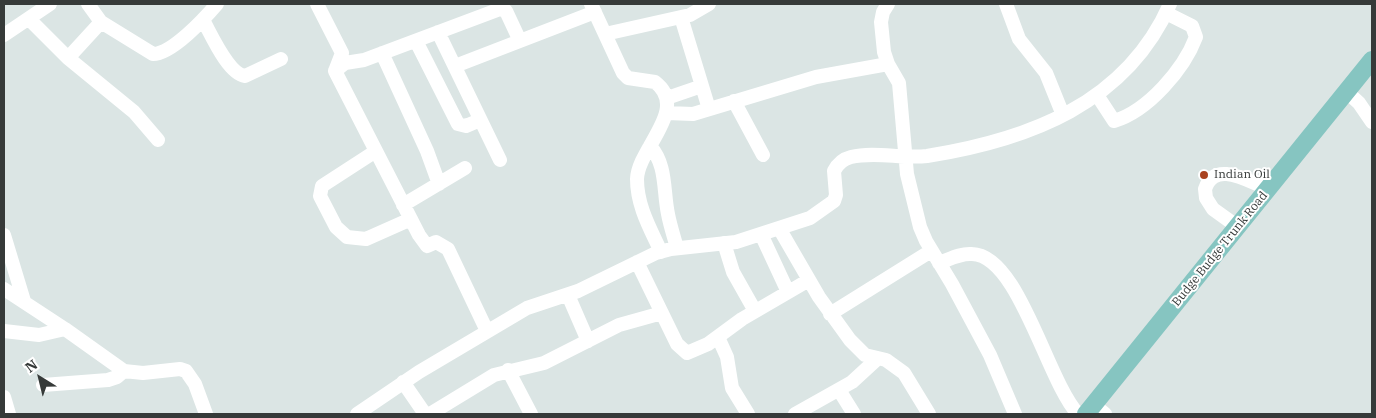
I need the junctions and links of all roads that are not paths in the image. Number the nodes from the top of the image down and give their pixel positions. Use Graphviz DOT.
graph roads {
  1 [pos="50,4"];
  2 [pos="88,4"];
  3 [pos="217,4"];
  4 [pos="317,4"];
  5 [pos="708,4"];
  6 [pos="888,4"];
  7 [pos="1006,4"];
  8 [pos="593,8"];
  9 [pos="1168,9"];
  10 [pos="681,18"];
  11 [pos="29,19"];
  12 [pos="203,20"];
  13 [pos="101,22"];
  14 [pos="438,32"];
  15 [pos="605,34"];
  16 [pos="4,35"];
  17 [pos="416,41"];
  18 [pos="520,41"];
  19 [pos="382,53"];
  20 [pos="68,58"];
  21 [pos="281,59"];
  22 [pos="1372,60"];
  23 [pos="341,63"];
  24 [pos="888,64"];
  25 [pos="455,66"];
  26 [pos="702,86"];
  27 [pos="1347,92"];
  28 [pos="1097,95"];
  29 [pos="667,98"];
  30 [pos="734,101"];
  31 [pos="709,110"];
  32 [pos="667,113"];
  33 [pos="1370,114"];
  34 [pos="1064,115"];
  35 [pos="480,120"];
  36 [pos="158,140"];
  37 [pos="650,146"];
  38 [pos="376,151"];
  39 [pos="763,155"];
  40 [pos="905,158"];
  41 [pos="500,160"];
  42 [pos="465,168"];
  43 [pos="439,184"];
  44 [pos="1268,189"];
  45 [pos="403,205"];
  46 [pos="411,219"];
  47 [pos="1238,227"];
  48 [pos="779,228"];
  49 [pos="761,234"];
  50 [pos="4,235"];
  51 [pos="724,243"];
  52 [pos="677,248"];
  53 [pos="931,251"];
  54 [pos="661,252"];
  55 [pos="637,262"];
  56 [pos="939,263"];
  57 [pos="809,280"];
  58 [pos="4,289"];
  59 [pos="788,292"];
  60 [pos="568,294"];
  61 [pos="24,301"];
  62 [pos="755,311"];
  63 [pos="662,313"];
  64 [pos="830,314"];
  65 [pos="65,329"];
  66 [pos="4,331"];
  67 [pos="487,331"];
  68 [pos="718,337"];
  69 [pos="588,341"];
  70 [pos="877,359"];
  71 [pos="508,370"];
  72 [pos="124,371"];
  73 [pos="403,382"];
  74 [pos="43,385"];
  75 [pos="839,390"];
  76 [pos="4,397"];
  77 [pos="1095,411"];
  78 [pos="9,414"];
  79 [pos="206,414"];
  80 [pos="358,414"];
  81 [pos="425,414"];
  82 [pos="430,414"];
  83 [pos="531,414"];
  84 [pos="748,414"];
  85 [pos="795,414"];
  86 [pos="854,414"];
  87 [pos="929,414"];
  88 [pos="1015,414"];
  89 [pos="1078,414"];
  1 -- 11 [label="street"];
  2 -- 13 [label="street"];
  3 -- 12 [label="street"];
  4 -- 23 [label="street"];
  5 -- 10 [label="street"];
  6 -- 24 [label="street"];
  7 -- 34 [label="street"];
  8 -- 15 [label="street"];
  8 -- 18 [label="street"];
  9 -- 28 [label="street"];
  9 -- 28 [label="street"];
  10 -- 15 [label="street"];
  10 -- 26 [label="street"];
  11 -- 16 [label="street"];
  11 -- 20 [label="street"];
  12 -- 13 [label="street"];
  12 -- 21 [label="street"];
  13 -- 20 [label="street"];
  14 -- 17 [label="street"];
  14 -- 18 [label="street"];
  14 -- 25 [label="street"];
  15 -- 29 [label="street"];
  17 -- 19 [label="street"];
  17 -- 35 [label="street"];
  18 -- 25 [label="street"];
  19 -- 23 [label="street"];
  19 -- 43 [label="street"];
  20 -- 36 [label="street"];
  22 -- 27 [label="main road, Budge Budge Trunk Road"];
  23 -- 38 [label="street"];
  24 -- 30 [label="street"];
  24 -- 40 [label="street"];
  25 -- 35 [label="street"];
  26 -- 29 [label="street"];
  26 -- 31 [label="street"];
  27 -- 33 [label="street"];
  27 -- 44 [label="main road, Budge Budge Trunk Road"];
  28 -- 34 [label="street"];
  29 -- 32 [label="street"];
  30 -- 31 [label="street"];
  30 -- 39 [label="street"];
  31 -- 32 [label="street"];
  32 -- 37 [label="street"];
  34 -- 40 [label="street"];
  35 -- 41 [label="street"];
  37 -- 52 [label="street"];
  37 -- 54 [label="street"];
  38 -- 45 [label="street"];
  38 -- 46 [label="street"];
  40 -- 48 [label="street"];
  40 -- 53 [label="street"];
  42 -- 43 [label="street"];
  43 -- 45 [label="street"];
  44 -- 47 [label="main road, Budge Budge Trunk Road"];
  44 -- 47 [label="street"];
  45 -- 46 [label="street"];
  46 -- 67 [label="street"];
  47 -- 77 [label="main road, Budge Budge Trunk Road"];
  48 -- 49 [label="street"];
  48 -- 57 [label="street"];
  49 -- 51 [label="street"];
  49 -- 59 [label="street"];
  50 -- 61 [label="street"];
  51 -- 52 [label="street"];
  51 -- 62 [label="street"];
  52 -- 54 [label="street"];
  53 -- 56 [label="street"];
  53 -- 64 [label="street"];
  54 -- 55 [label="street"];
  55 -- 60 [label="street"];
  55 -- 63 [label="street"];
  56 -- 88 [label="street"];
  56 -- 89 [label="street"];
  57 -- 59 [label="street"];
  57 -- 64 [label="street"];
  58 -- 61 [label="street"];
  59 -- 62 [label="street"];
  60 -- 67 [label="street"];
  60 -- 69 [label="street"];
  61 -- 65 [label="street"];
  62 -- 68 [label="street"];
  63 -- 68 [label="street"];
  63 -- 69 [label="street"];
  64 -- 70 [label="street"];
  65 -- 66 [label="street"];
  65 -- 72 [label="street"];
  67 -- 73 [label="street"];
  68 -- 84 [label="street"];
  69 -- 71 [label="street"];
  70 -- 75 [label="street"];
  70 -- 87 [label="street"];
  71 -- 82 [label="street"];
  71 -- 83 [label="street"];
  72 -- 74 [label="street"];
  72 -- 79 [label="street"];
  73 -- 80 [label="street"];
  73 -- 81 [label="street"];
  75 -- 85 [label="street"];
  75 -- 86 [label="street"];
  76 -- 78 [label="street"];
}
